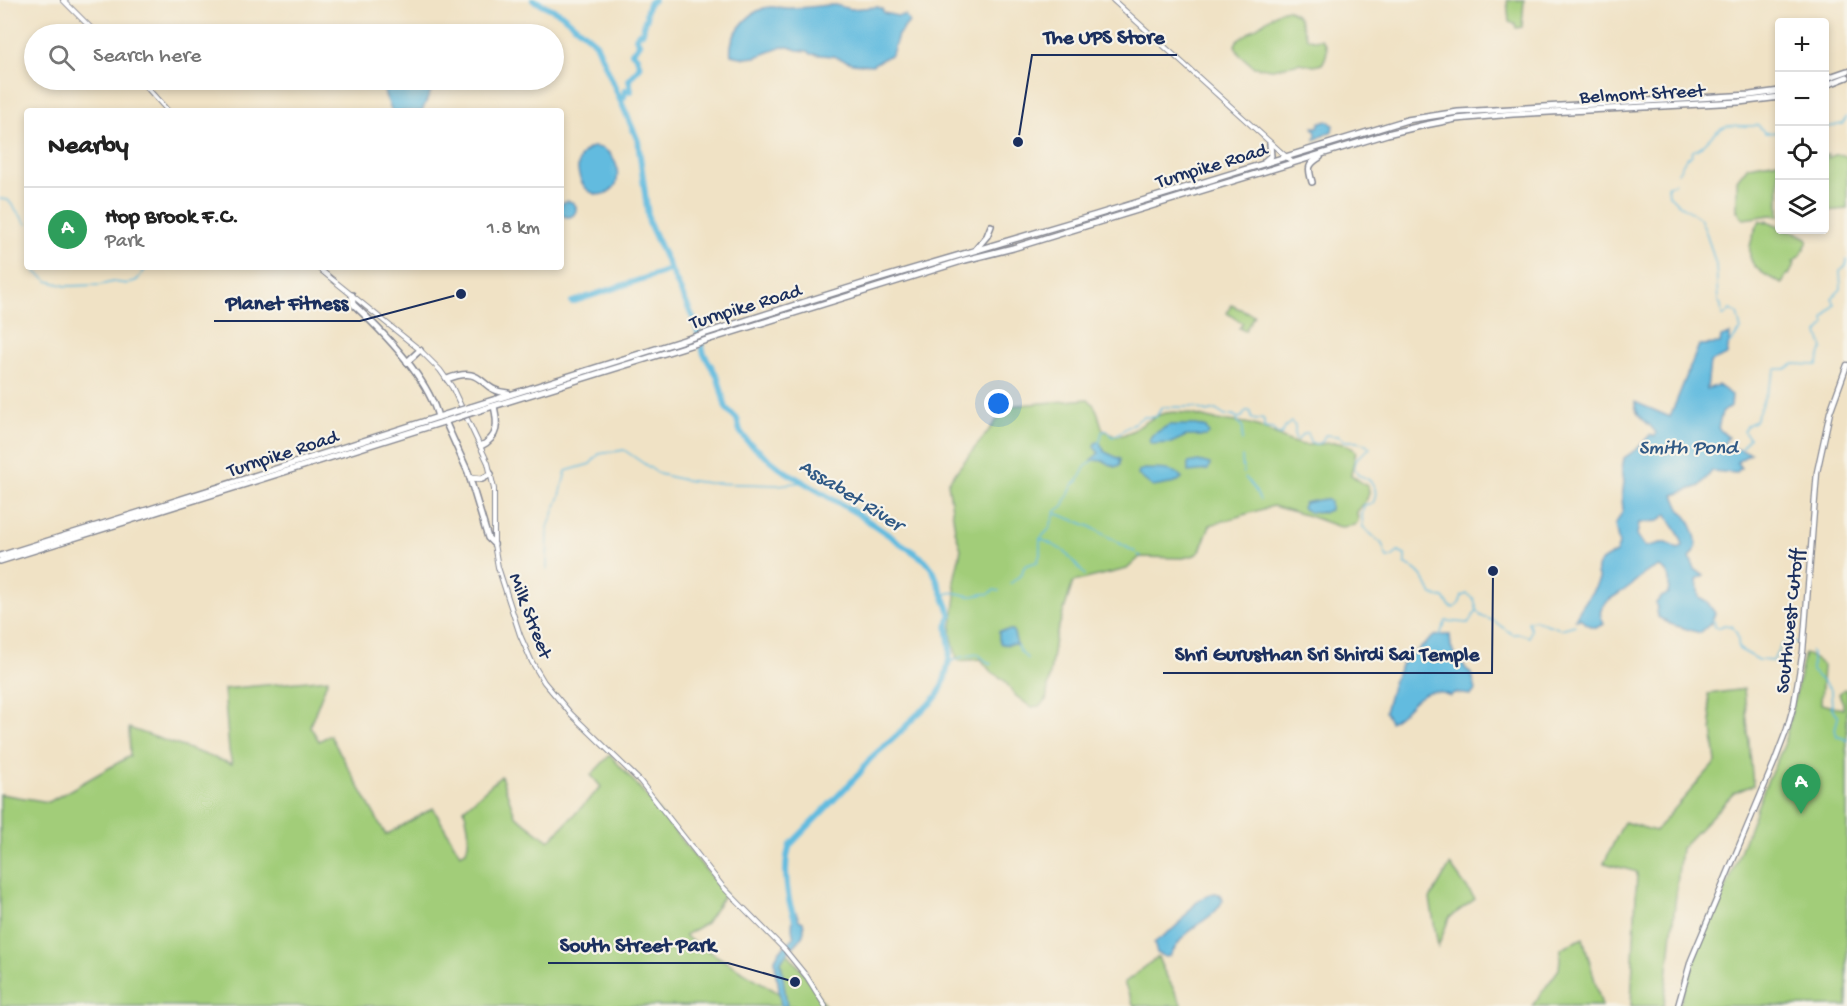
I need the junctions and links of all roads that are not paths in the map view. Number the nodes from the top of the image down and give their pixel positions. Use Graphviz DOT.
graph roads {
  1 [pos="63,0"];
  2 [pos="1113,0"];
  3 [pos="87,24"];
  4 [pos="1847,70"];
  5 [pos="1829,77"];
  6 [pos="1847,78"];
  7 [pos="1829,84"];
  8 [pos="149,90"];
  9 [pos="1775,92"];
  10 [pos="1775,98"];
  11 [pos="165,108"];
  12 [pos="1506,112"];
  13 [pos="1270,144"];
  14 [pos="1327,152"];
  15 [pos="1285,157"];
  16 [pos="1292,162"];
  17 [pos="1262,163"];
  18 [pos="1312,182"];
  19 [pos="991,226"];
  20 [pos="975,249"];
  21 [pos="321,270"];
  22 [pos="352,295"];
  23 [pos="704,337"];
  24 [pos="696,339"];
  25 [pos="420,350"];
  26 [pos="407,362"];
  27 [pos="1847,365"];
  28 [pos="447,379"];
  29 [pos="486,384"];
  30 [pos="512,393"];
  31 [pos="483,403"];
  32 [pos="494,406"];
  33 [pos="472,409"];
  34 [pos="455,415"];
  35 [pos="438,417"];
  36 [pos="446,421"];
  37 [pos="481,446"];
  38 [pos="491,474"];
  39 [pos="470,478"];
  40 [pos="494,544"];
  41 [pos="0,555"];
  42 [pos="0,561"];
  43 [pos="765,921"];
  44 [pos="764,927"];
  45 [pos="825,1006"];
  46 [pos="1678,1006"];
  1 -- 3 [label="main road"];
  2 -- 13 [label="main road"];
  4 -- 5 [label="highway"];
  6 -- 7 [label="highway"];
  8 -- 11 [label="main road"];
  9 -- 12 [label="highway, Belmont Street"];
  10 -- 12 [label="highway, Belmont Street"];
  12 -- 14 [label="highway, Turnpike Road"];
  12 -- 15 [label="highway, Turnpike Road"];
  13 -- 15 [label="main road"];
  13 -- 17 [label="highway"];
  14 -- 16 [label="highway, Turnpike Road"];
  14 -- 18 [label="highway"];
  15 -- 16 [label="main road"];
  15 -- 17 [label="highway, Turnpike Road"];
  16 -- 23 [label="highway, Turnpike Road"];
  17 -- 20 [label="highway, Turnpike Road"];
  19 -- 20 [label="highway"];
  20 -- 23 [label="highway, Turnpike Road"];
  21 -- 22 [label="main road, Milk Street"];
  22 -- 25 [label="main road, Milk Street"];
  22 -- 26 [label="highway"];
  23 -- 24 [label="highway, Turnpike Road"];
  24 -- 30 [label="highway, Turnpike Road"];
  24 -- 32 [label="highway, Turnpike Road"];
  25 -- 26 [label="highway"];
  25 -- 28 [label="main road, Milk Street"];
  26 -- 35 [label="highway"];
  27 -- 46 [label="main road, Southwest Cutoff"];
  28 -- 29 [label="highway"];
  28 -- 37 [label="main road, Milk Street"];
  29 -- 30 [label="highway"];
  29 -- 31 [label="highway"];
  30 -- 31 [label="highway, Turnpike Road"];
  31 -- 33 [label="highway, Turnpike Road"];
  32 -- 33 [label="highway, Turnpike Road"];
  32 -- 37 [label="highway"];
  33 -- 34 [label="highway, Turnpike Road, bridge"];
  34 -- 35 [label="highway, Turnpike Road"];
  34 -- 36 [label="highway, Turnpike Road"];
  35 -- 41 [label="highway, Turnpike Road"];
  36 -- 39 [label="highway"];
  36 -- 42 [label="highway, Turnpike Road"];
  37 -- 38 [label="main road, Milk Street"];
  38 -- 39 [label="highway"];
  38 -- 40 [label="main road, Milk Street"];
  39 -- 40 [label="highway"];
  40 -- 44 [label="main road, Milk Street"];
  43 -- 44 [label="main road"];
  44 -- 45 [label="main road, Milk Street"];
}
